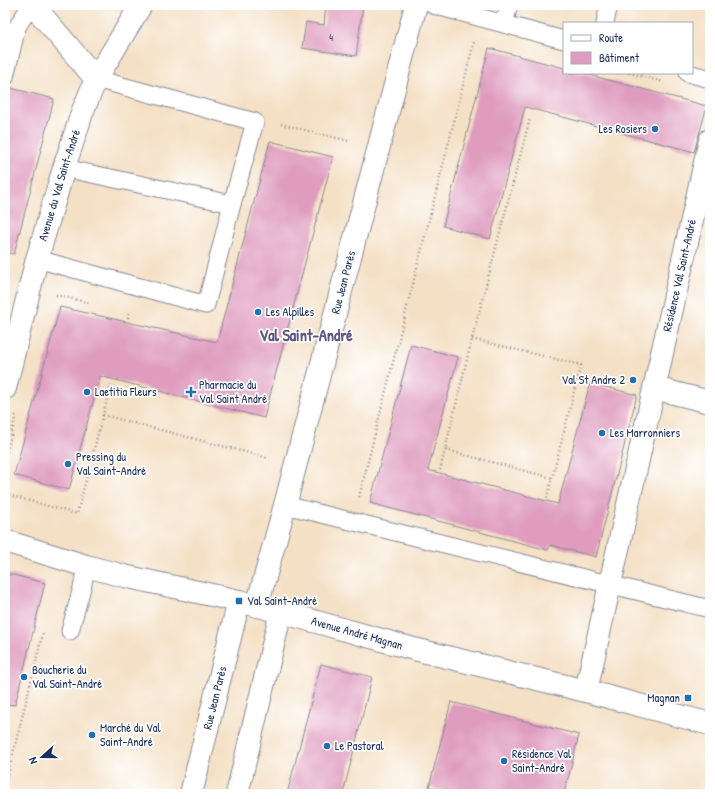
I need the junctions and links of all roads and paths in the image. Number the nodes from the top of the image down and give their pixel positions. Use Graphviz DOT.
graph roads {
  1 [pos="32,5"];
  2 [pos="141,5"];
  3 [pos="416,5"];
  4 [pos="433,5"];
  5 [pos="509,5"];
  6 [pos="609,5"];
  7 [pos="605,22"];
  8 [pos="504,24"];
  9 [pos="474,40"];
  10 [pos="563,40"];
  11 [pos="692,74"];
  12 [pos="5,77"];
  13 [pos="96,79"];
  14 [pos="710,79"];
  15 [pos="530,118"];
  16 [pos="286,126"];
  17 [pos="710,140"];
  18 [pos="352,145"];
  19 [pos="64,168"];
  20 [pos="232,204"];
  21 [pos="37,259"];
  22 [pos="129,311"];
  23 [pos="128,318"];
  24 [pos="11,336"];
  25 [pos="472,339"];
  26 [pos="111,384"];
  27 [pos="5,388"];
  28 [pos="654,388"];
  29 [pos="710,402"];
  30 [pos="103,415"];
  31 [pos="446,450"];
  32 [pos="275,460"];
  33 [pos="440,470"];
  34 [pos="552,478"];
  35 [pos="5,494"];
  36 [pos="547,498"];
  37 [pos="358,500"];
  38 [pos="285,505"];
  39 [pos="5,541"];
  40 [pos="86,566"];
  41 [pos="609,585"];
  42 [pos="248,604"];
  43 [pos="710,609"];
  44 [pos="281,612"];
  45 [pos="44,630"];
  46 [pos="70,631"];
  47 [pos="586,691"];
  48 [pos="710,724"];
  49 [pos="5,786"];
  50 [pos="191,794"];
  51 [pos="237,794"];
  1 -- 12 [label="lane"];
  1 -- 13 [label="street"];
  2 -- 13 [label="street, Avenue du Val Saint-André"];
  3 -- 38 [label="street, Rue Jean Parès"];
  4 -- 8 [label="lane"];
  5 -- 8 [label="lane"];
  6 -- 7 [label="lane"];
  8 -- 10 [label="lane"];
  9 -- 37 [label="path"];
  11 -- 14 [label="lane"];
  13 -- 19 [label="street, Avenue du Val Saint-André"];
  13 -- 20 [label="lane"];
  15 -- 25 [label="path"];
  16 -- 18 [label="path"];
  17 -- 28 [label="street, Résidence Val Saint-André"];
  19 -- 20 [label="lane"];
  19 -- 21 [label="street, Avenue du Val Saint-André"];
  20 -- 21 [label="lane"];
  21 -- 24 [label="street, Avenue du Val Saint-André"];
  22 -- 23 [label="path"];
  24 -- 27 [label="street, Avenue du Val Saint-André"];
  25 -- 31 [label="path"];
  25 -- 34 [label="path"];
  26 -- 30 [label="path"];
  28 -- 29 [label="street"];
  28 -- 41 [label="street, Résidence Val Saint-André"];
  30 -- 32 [label="path"];
  30 -- 35 [label="path"];
  31 -- 33 [label="path"];
  31 -- 34 [label="path"];
  34 -- 36 [label="path"];
  38 -- 41 [label="lane"];
  38 -- 42 [label="street, Rue Jean Parès"];
  39 -- 40 [label="street, Avenue André Magnan"];
  40 -- 42 [label="street, Avenue André Magnan"];
  40 -- 46 [label="lane"];
  41 -- 43 [label="lane"];
  41 -- 47 [label="street, Résidence Val Saint-André"];
  42 -- 44 [label="street, Avenue André Magnan"];
  42 -- 50 [label="street, Rue Jean Parès"];
  44 -- 47 [label="street, Avenue André Magnan"];
  44 -- 51 [label="street"];
  45 -- 49 [label="path"];
  47 -- 48 [label="street, Avenue André Magnan"];
}
